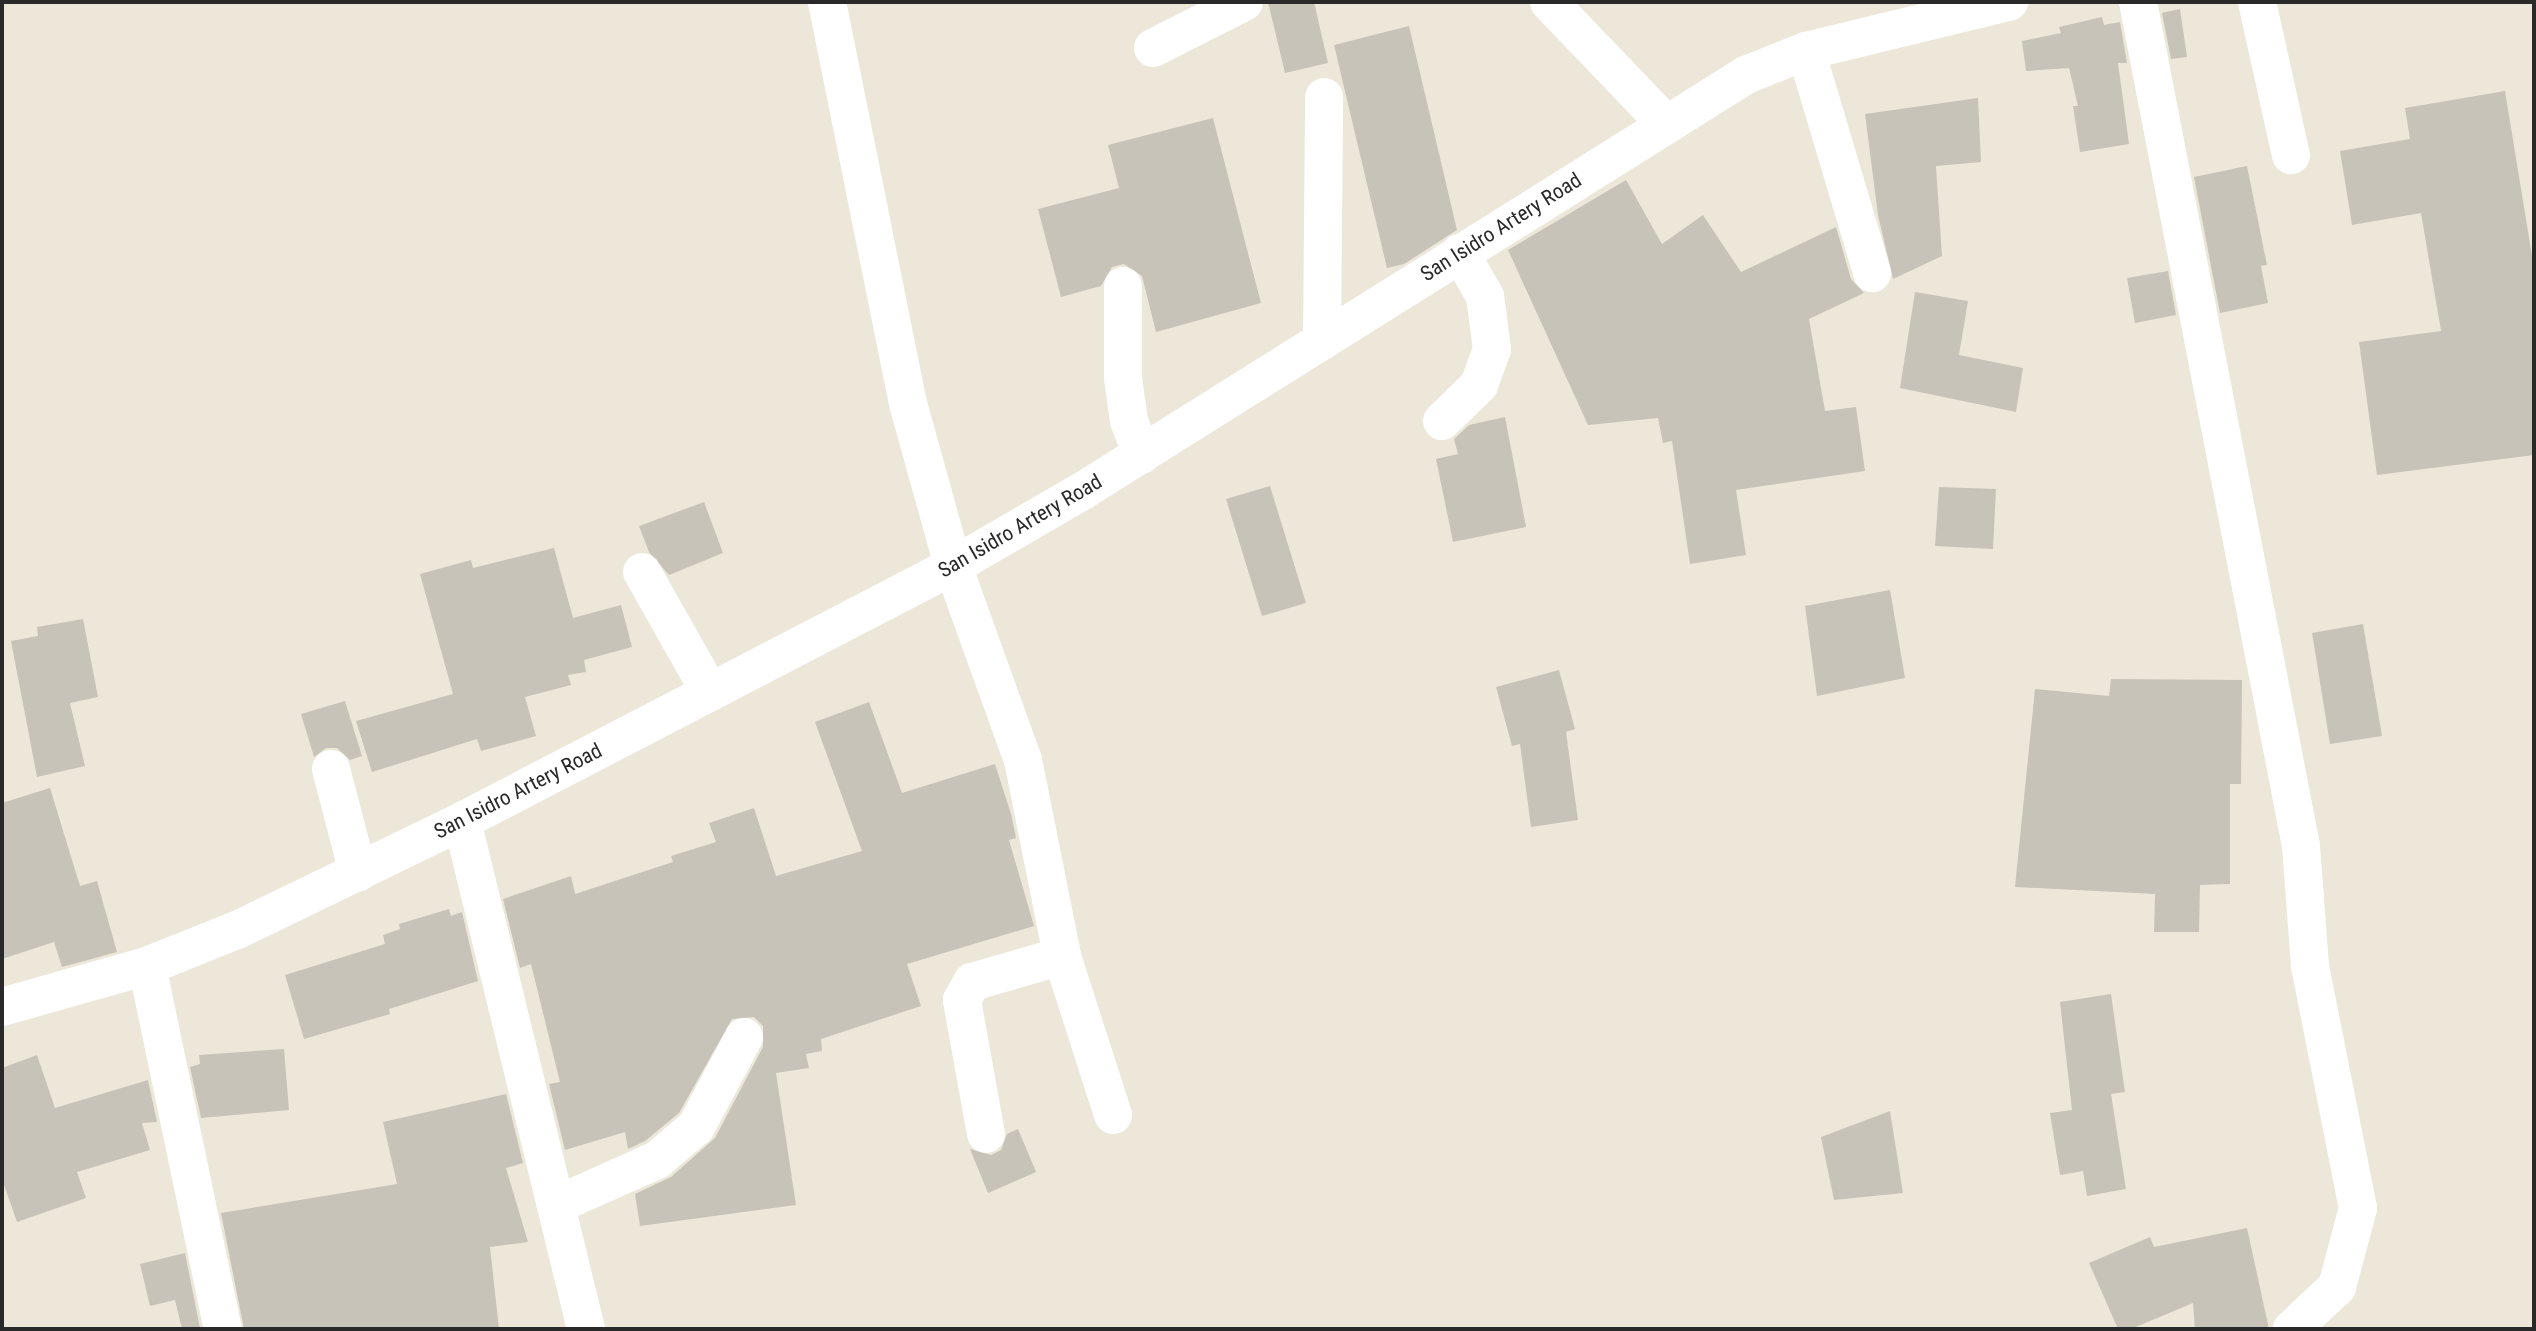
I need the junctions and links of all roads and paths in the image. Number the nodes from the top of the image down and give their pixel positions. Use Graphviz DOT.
graph roads {
  1 [pos="827,2"];
  2 [pos="1244,2"];
  3 [pos="1549,2"];
  4 [pos="2009,2"];
  5 [pos="2138,2"];
  6 [pos="2257,2"];
  7 [pos="1153,48"];
  8 [pos="1807,51"];
  9 [pos="1324,97"];
  10 [pos="1665,123"];
  11 [pos="2291,155"];
  12 [pos="1460,253"];
  13 [pos="1872,273"];
  14 [pos="1123,286"];
  15 [pos="1322,341"];
  16 [pos="1442,421"];
  17 [pos="1142,454"];
  18 [pos="953,566"];
  19 [pos="642,572"];
  20 [pos="710,692"];
  21 [pos="331,769"];
  22 [pos="462,821"];
  23 [pos="358,873"];
  24 [pos="1062,956"];
  25 [pos="147,966"];
  26 [pos="2,1007"];
  27 [pos="744,1037"];
  28 [pos="1114,1115"];
  29 [pos="986,1134"];
  30 [pos="556,1205"];
  31 [pos="223,1329"];
  32 [pos="586,1329"];
  33 [pos="2292,1329"];
  1 -- 18 [label="street"];
  2 -- 7 [label="street"];
  3 -- 10 [label="street"];
  4 -- 8 [label="street, San Isidro Artery Road"];
  5 -- 33 [label="street"];
  6 -- 11 [label="street"];
  8 -- 10 [label="street, San Isidro Artery Road"];
  8 -- 13 [label="street"];
  9 -- 15 [label="street"];
  10 -- 12 [label="street, San Isidro Artery Road"];
  12 -- 15 [label="street, San Isidro Artery Road"];
  12 -- 16 [label="street"];
  14 -- 17 [label="street"];
  15 -- 17 [label="street, San Isidro Artery Road"];
  17 -- 18 [label="street, San Isidro Artery Road"];
  18 -- 20 [label="street, San Isidro Artery Road"];
  18 -- 24 [label="street"];
  19 -- 20 [label="street"];
  20 -- 22 [label="street, San Isidro Artery Road"];
  21 -- 23 [label="street"];
  22 -- 23 [label="street, San Isidro Artery Road"];
  22 -- 30 [label="street"];
  23 -- 25 [label="street, San Isidro Artery Road"];
  24 -- 28 [label="street"];
  24 -- 29 [label="street"];
  25 -- 26 [label="street, San Isidro Artery Road"];
  25 -- 31 [label="street"];
  27 -- 30 [label="street"];
  30 -- 32 [label="street"];
}
